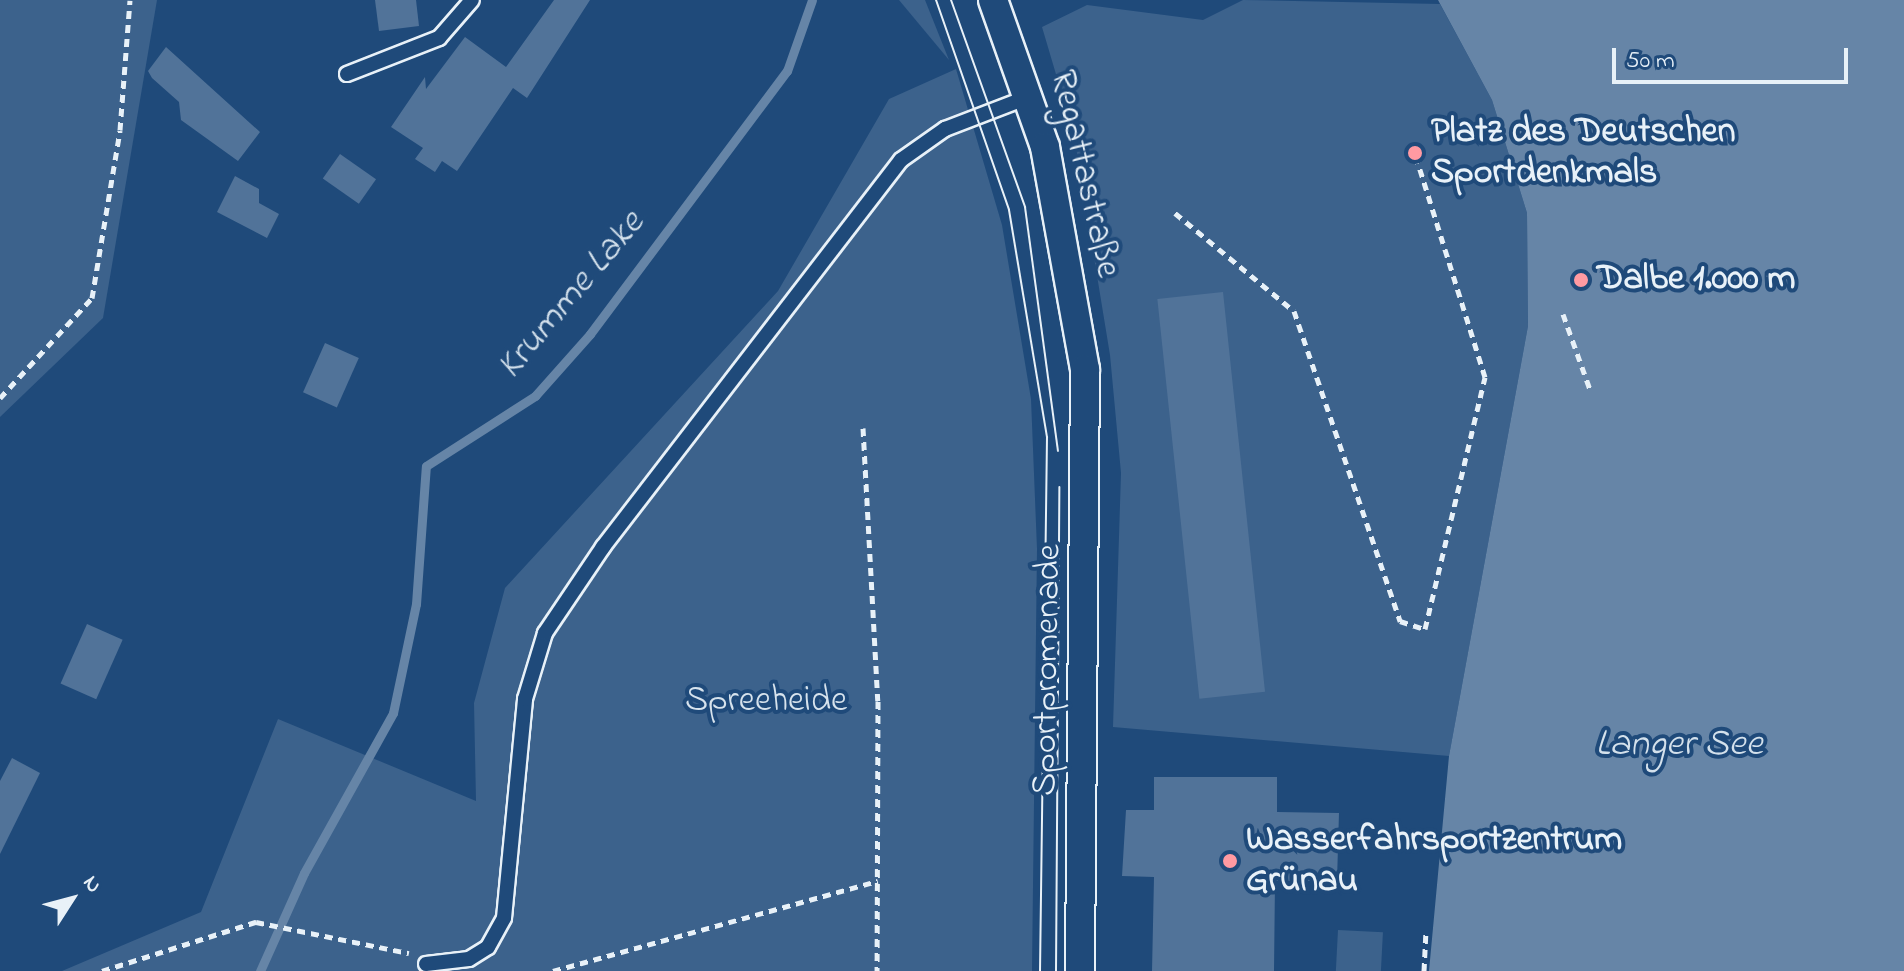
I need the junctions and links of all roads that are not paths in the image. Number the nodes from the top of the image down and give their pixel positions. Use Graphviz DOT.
graph roads {
  1 [pos="472,0"];
  2 [pos="993,0"];
  3 [pos="347,74"];
  4 [pos="1031,96"];
  5 [pos="1085,369"];
  6 [pos="426,964"];
  7 [pos="1080,971"];
  1 -- 3 [label="lane"];
  2 -- 4 [label="street, Regattastraße"];
  4 -- 5 [label="street, Regattastraße"];
  4 -- 6 [label="lane"];
  5 -- 7 [label="street, Sportpromenade"];
}
